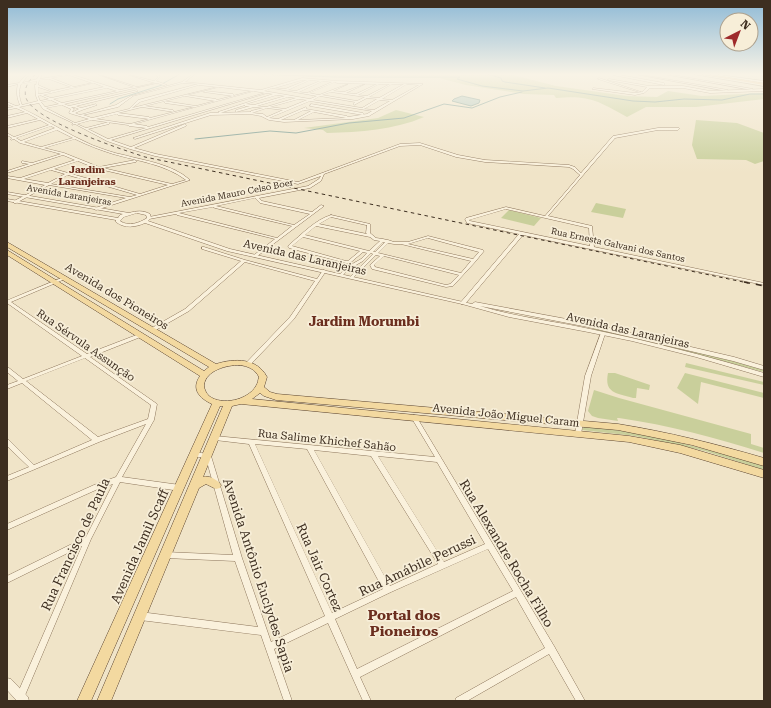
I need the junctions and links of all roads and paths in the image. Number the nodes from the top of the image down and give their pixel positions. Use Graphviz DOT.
graph roads {
  1 [pos="19,107"];
  2 [pos="48,107"];
  3 [pos="68,107"];
  4 [pos="76,107"];
  5 [pos="88,107"];
  6 [pos="96,107"];
  7 [pos="113,107"];
  8 [pos="140,107"];
  9 [pos="194,107"];
  10 [pos="206,107"];
  11 [pos="217,107"];
  12 [pos="233,107"];
  13 [pos="252,107"];
  14 [pos="270,107"];
  15 [pos="292,107"];
  16 [pos="307,107"];
  17 [pos="322,107"];
  18 [pos="349,107"];
  19 [pos="365,107"];
  20 [pos="381,107"];
  21 [pos="44,108"];
  22 [pos="214,108"];
  23 [pos="81,109"];
  24 [pos="130,109"];
  25 [pos="303,109"];
  26 [pos="362,109"];
  27 [pos="100,110"];
  28 [pos="224,110"];
  29 [pos="285,110"];
  30 [pos="314,111"];
  31 [pos="374,111"];
  32 [pos="28,112"];
  33 [pos="72,112"];
  34 [pos="177,112"];
  35 [pos="115,113"];
  36 [pos="232,113"];
  37 [pos="250,113"];
  38 [pos="278,113"];
  39 [pos="324,113"];
  40 [pos="192,114"];
  41 [pos="210,114"];
  42 [pos="57,115"];
  43 [pos="80,115"];
  44 [pos="262,115"];
  45 [pos="335,115"];
  46 [pos="367,115"];
  47 [pos="7,117"];
  48 [pos="152,118"];
  49 [pos="267,118"];
  50 [pos="353,118"];
  51 [pos="39,119"];
  52 [pos="91,119"];
  53 [pos="170,120"];
  54 [pos="326,120"];
  55 [pos="278,121"];
  56 [pos="292,121"];
  57 [pos="310,121"];
  58 [pos="111,122"];
  59 [pos="188,122"];
  60 [pos="73,124"];
  61 [pos="50,125"];
  62 [pos="129,125"];
  63 [pos="7,127"];
  64 [pos="150,127"];
  65 [pos="56,129"];
  66 [pos="84,129"];
  67 [pos="678,129"];
  68 [pos="130,130"];
  69 [pos="7,134"];
  70 [pos="125,135"];
  71 [pos="102,137"];
  72 [pos="76,138"];
  73 [pos="134,138"];
  74 [pos="12,139"];
  75 [pos="108,140"];
  76 [pos="21,142"];
  77 [pos="146,142"];
  78 [pos="39,148"];
  79 [pos="131,148"];
  80 [pos="63,154"];
  81 [pos="78,160"];
  82 [pos="136,161"];
  83 [pos="23,162"];
  84 [pos="30,164"];
  85 [pos="99,168"];
  86 [pos="51,169"];
  87 [pos="7,172"];
  88 [pos="67,174"];
  89 [pos="323,174"];
  90 [pos="582,175"];
  91 [pos="7,177"];
  92 [pos="20,179"];
  93 [pos="47,184"];
  94 [pos="172,186"];
  95 [pos="7,194"];
  96 [pos="140,195"];
  97 [pos="25,196"];
  98 [pos="256,197"];
  99 [pos="129,198"];
  100 [pos="7,200"];
  101 [pos="15,202"];
  102 [pos="212,206"];
  103 [pos="322,206"];
  104 [pos="96,209"];
  105 [pos="175,213"];
  106 [pos="312,213"];
  107 [pos="128,214"];
  108 [pos="546,216"];
  109 [pos="118,219"];
  110 [pos="147,220"];
  111 [pos="317,225"];
  112 [pos="295,226"];
  113 [pos="522,233"];
  114 [pos="303,236"];
  115 [pos="371,236"];
  116 [pos="278,239"];
  117 [pos="385,241"];
  118 [pos="7,244"];
  119 [pos="402,244"];
  120 [pos="592,247"];
  121 [pos="203,248"];
  122 [pos="363,250"];
  123 [pos="7,252"];
  124 [pos="370,252"];
  125 [pos="376,253"];
  126 [pos="383,255"];
  127 [pos="255,256"];
  128 [pos="362,260"];
  129 [pos="244,261"];
  130 [pos="368,261"];
  131 [pos="474,261"];
  132 [pos="350,264"];
  133 [pos="324,271"];
  134 [pos="462,274"];
  135 [pos="341,275"];
  136 [pos="353,276"];
  137 [pos="64,278"];
  138 [pos="317,280"];
  139 [pos="56,282"];
  140 [pos="764,284"];
  141 [pos="7,301"];
  142 [pos="463,303"];
  143 [pos="152,330"];
  144 [pos="603,334"];
  145 [pos="141,335"];
  146 [pos="85,356"];
  147 [pos="248,364"];
  148 [pos="215,367"];
  149 [pos="764,368"];
  150 [pos="7,369"];
  151 [pos="205,375"];
  152 [pos="764,375"];
  153 [pos="22,381"];
  154 [pos="7,387"];
  155 [pos="260,388"];
  156 [pos="241,400"];
  157 [pos="217,402"];
  158 [pos="229,403"];
  159 [pos="154,404"];
  160 [pos="414,418"];
  161 [pos="151,420"];
  162 [pos="579,423"];
  163 [pos="578,434"];
  164 [pos="215,438"];
  165 [pos="98,440"];
  166 [pos="7,442"];
  167 [pos="252,443"];
  168 [pos="310,449"];
  169 [pos="194,454"];
  170 [pos="374,454"];
  171 [pos="208,456"];
  172 [pos="438,460"];
  173 [pos="764,462"];
  174 [pos="33,467"];
  175 [pos="764,474"];
  176 [pos="7,478"];
  177 [pos="118,479"];
  178 [pos="195,485"];
  179 [pos="216,485"];
  180 [pos="180,488"];
  181 [pos="7,527"];
  182 [pos="88,539"];
  183 [pos="489,545"];
  184 [pos="165,555"];
  185 [pos="238,558"];
  186 [pos="443,566"];
  187 [pos="7,580"];
  188 [pos="388,590"];
  189 [pos="517,593"];
  190 [pos="139,616"];
  191 [pos="330,619"];
  192 [pos="264,632"];
  193 [pos="269,647"];
  194 [pos="550,649"];
  195 [pos="355,675"];
  196 [pos="7,683"];
  197 [pos="22,699"];
  198 [pos="84,701"];
  199 [pos="104,701"];
  200 [pos="288,701"];
  201 [pos="367,701"];
  202 [pos="459,701"];
  203 [pos="581,701"];
  1 -- 32 [label="street"];
  2 -- 21 [label="street"];
  3 -- 33 [label="street"];
  4 -- 23 [label="street"];
  5 -- 23 [label="street"];
  6 -- 27 [label="street"];
  7 -- 27 [label="street"];
  8 -- 24 [label="street"];
  8 -- 34 [label="street"];
  9 -- 34 [label="street"];
  10 -- 22 [label="street"];
  11 -- 22 [label="street"];
  12 -- 28 [label="street"];
  13 -- 36 [label="street"];
  14 -- 29 [label="street"];
  14 -- 37 [label="street"];
  15 -- 29 [label="street"];
  16 -- 25 [label="street"];
  17 -- 46 [label="street"];
  18 -- 26 [label="street"];
  19 -- 26 [label="street"];
  20 -- 31 [label="street"];
  21 -- 42 [label="street"];
  22 -- 28 [label="street"];
  22 -- 40 [label="street"];
  23 -- 33 [label="street"];
  24 -- 35 [label="street"];
  25 -- 30 [label="street"];
  25 -- 55 [label="street"];
  26 -- 31 [label="street"];
  27 -- 43 [label="street"];
  28 -- 41 [label="street"];
  29 -- 38 [label="street"];
  30 -- 39 [label="street"];
  30 -- 56 [label="street"];
  31 -- 46 [label="street"];
  32 -- 47 [label="street"];
  32 -- 51 [label="street"];
  33 -- 42 [label="street"];
  33 -- 43 [label="street"];
  34 -- 40 [label="street"];
  34 -- 48 [label="street"];
  35 -- 48 [label="street"];
  35 -- 52 [label="street"];
  36 -- 37 [label="street"];
  36 -- 41 [label="street"];
  37 -- 44 [label="street"];
  38 -- 44 [label="street"];
  38 -- 49 [label="street"];
  39 -- 45 [label="street"];
  39 -- 57 [label="street"];
  40 -- 53 [label="street"];
  41 -- 59 [label="street"];
  42 -- 60 [label="street"];
  43 -- 52 [label="street"];
  44 -- 49 [label="street"];
  45 -- 50 [label="street"];
  45 -- 54 [label="street"];
  46 -- 50 [label="street"];
  48 -- 53 [label="street"];
  48 -- 62 [label="street"];
  49 -- 55 [label="street"];
  50 -- 54 [label="street"];
  51 -- 61 [label="street"];
  51 -- 63 [label="street"];
  52 -- 58 [label="street"];
  52 -- 60 [label="street"];
  53 -- 59 [label="street"];
  53 -- 64 [label="street"];
  54 -- 57 [label="street"];
  55 -- 56 [label="street"];
  56 -- 57 [label="street"];
  58 -- 62 [label="street"];
  58 -- 66 [label="street"];
  59 -- 73 [label="street"];
  59 -- 77 [label="street"];
  60 -- 66 [label="street"];
  61 -- 65 [label="street"];
  61 -- 74 [label="street"];
  62 -- 64 [label="street"];
  64 -- 70 [label="street"];
  65 -- 72 [label="street"];
  65 -- 76 [label="street"];
  66 -- 71 [label="street"];
  67 -- 90 [label="street"];
  68 -- 71 [label="street"];
  69 -- 74 [label="street"];
  70 -- 73 [label="street"];
  70 -- 75 [label="street"];
  71 -- 75 [label="street"];
  72 -- 78 [label="street"];
  72 -- 82 [label="street"];
  73 -- 77 [label="street"];
  74 -- 76 [label="street"];
  75 -- 79 [label="street"];
  76 -- 78 [label="street"];
  77 -- 79 [label="street"];
  78 -- 80 [label="street"];
  79 -- 89 [label="street"];
  80 -- 81 [label="street"];
  80 -- 84 [label="street"];
  81 -- 85 [label="street"];
  81 -- 86 [label="street"];
  82 -- 85 [label="street"];
  82 -- 94 [label="street"];
  83 -- 84 [label="street"];
  84 -- 87 [label="street"];
  85 -- 88 [label="street"];
  85 -- 94 [label="street"];
  86 -- 88 [label="street"];
  86 -- 92 [label="street"];
  88 -- 93 [label="street"];
  88 -- 96 [label="street"];
  89 -- 90 [label="street"];
  89 -- 98 [label="street, Avenida Mauro Celso Boer"];
  90 -- 108 [label="street"];
  91 -- 92 [label="street"];
  92 -- 93 [label="street"];
  93 -- 97 [label="street"];
  93 -- 99 [label="street"];
  94 -- 96 [label="street"];
  95 -- 97 [label="street, Avenida Laranjeiras"];
  96 -- 99 [label="street"];
  97 -- 101 [label="street"];
  97 -- 104 [label="street, Avenida Laranjeiras"];
  98 -- 102 [label="street, Avenida Mauro Celso Boer"];
  98 -- 106 [label="street"];
  99 -- 104 [label="street"];
  100 -- 101 [label="street, Avenida Laranjeiras"];
  101 -- 109 [label="street, Avenida Laranjeiras"];
  102 -- 105 [label="street, Avenida Mauro Celso Boer"];
  102 -- 112 [label="street"];
  103 -- 106 [label="street"];
  104 -- 107 [label="street, Avenida Laranjeiras"];
  105 -- 110 [label="street, Avenida Mauro Celso Boer"];
  105 -- 116 [label="street"];
  106 -- 112 [label="street"];
  107 -- 109 [label="street"];
  107 -- 110 [label="street, Avenida Laranjeiras"];
  108 -- 113 [label="street, Rua Ernesta Galvani dos Santos"];
  108 -- 120 [label="street"];
  109 -- 110 [label="street, Avenida Laranjeiras"];
  110 -- 127 [label="street, Avenida das Laranjeiras"];
  111 -- 114 [label="street"];
  111 -- 115 [label="street"];
  111 -- 115 [label="street"];
  112 -- 116 [label="street"];
  113 -- 120 [label="street, Rua Ernesta Galvani dos Santos"];
  113 -- 142 [label="street"];
  114 -- 122 [label="street"];
  114 -- 132 [label="street"];
  115 -- 117 [label="street"];
  116 -- 127 [label="street"];
  117 -- 119 [label="street"];
  117 -- 124 [label="street"];
  117 -- 125 [label="street"];
  118 -- 137 [label="main road, Avenida dos Pioneiros"];
  119 -- 131 [label="street"];
  119 -- 131 [label="street"];
  120 -- 140 [label="street, Rua Ernesta Galvani dos Santos"];
  121 -- 129 [label="street"];
  122 -- 124 [label="street"];
  122 -- 132 [label="street"];
  123 -- 139 [label="main road, Avenida dos Pioneiros"];
  124 -- 125 [label="street"];
  124 -- 128 [label="street"];
  125 -- 126 [label="street"];
  125 -- 130 [label="street"];
  126 -- 134 [label="street"];
  126 -- 134 [label="street"];
  127 -- 133 [label="street, Avenida das Laranjeiras"];
  128 -- 130 [label="street"];
  128 -- 132 [label="street"];
  129 -- 138 [label="street"];
  129 -- 143 [label="street"];
  130 -- 136 [label="street"];
  131 -- 134 [label="street"];
  132 -- 135 [label="street"];
  132 -- 136 [label="street"];
  133 -- 135 [label="street, Avenida das Laranjeiras"];
  133 -- 138 [label="street"];
  135 -- 136 [label="street, Avenida das Laranjeiras"];
  136 -- 142 [label="street, Avenida das Laranjeiras"];
  137 -- 139 [label="street"];
  137 -- 143 [label="main road, Avenida dos Pioneiros"];
  138 -- 147 [label="street"];
  139 -- 141 [label="street"];
  139 -- 145 [label="main road, Avenida dos Pioneiros"];
  141 -- 146 [label="street, Rua Sérvula Assunção"];
  142 -- 144 [label="street, Avenida das Laranjeiras"];
  142 -- 149 [label="street, Avenida das Laranjeiras"];
  143 -- 148 [label="main road, Avenida dos Pioneiros"];
  144 -- 152 [label="street, Avenida das Laranjeiras"];
  144 -- 162 [label="street"];
  145 -- 146 [label="street"];
  145 -- 151 [label="main road, Avenida dos Pioneiros"];
  146 -- 153 [label="street"];
  146 -- 159 [label="street, Rua Sérvula Assunção"];
  147 -- 148 [label="main road"];
  147 -- 155 [label="main road"];
  148 -- 151 [label="main road"];
  150 -- 153 [label="street"];
  151 -- 157 [label="main road"];
  153 -- 154 [label="street"];
  153 -- 165 [label="street"];
  155 -- 156 [label="main road"];
  155 -- 162 [label="main road, Avenida João Miguel Caram"];
  156 -- 158 [label="main road"];
  156 -- 160 [label="main road, Avenida João Miguel Caram"];
  157 -- 158 [label="main road"];
  157 -- 169 [label="main road, Avenida Jamil Scaff"];
  158 -- 164 [label="main road"];
  159 -- 161 [label="street, Rua Francisco de Paula"];
  160 -- 163 [label="main road, Avenida João Miguel Caram"];
  160 -- 172 [label="street, Rua Alexandre Rocha Filho"];
  161 -- 165 [label="street"];
  161 -- 177 [label="street, Rua Francisco de Paula"];
  162 -- 163 [label="street"];
  162 -- 173 [label="main road, Avenida João Miguel Caram"];
  163 -- 175 [label="main road, Avenida João Miguel Caram"];
  164 -- 167 [label="street, Rua Salime Khichef Sahão"];
  164 -- 171 [label="main road"];
  165 -- 174 [label="street"];
  166 -- 174 [label="street"];
  167 -- 168 [label="street, Rua Salime Khichef Sahão"];
  167 -- 191 [label="street, Rua Jair Cortez"];
  168 -- 170 [label="street, Rua Salime Khichef Sahão"];
  168 -- 188 [label="street"];
  169 -- 171 [label="street"];
  169 -- 180 [label="main road, Avenida Jamil Scaff"];
  170 -- 172 [label="street, Rua Salime Khichef Sahão"];
  170 -- 186 [label="street"];
  171 -- 178 [label="main road"];
  171 -- 179 [label="street, Avenida Antônio Euclydes Sapia"];
  172 -- 183 [label="street, Rua Alexandre Rocha Filho"];
  174 -- 176 [label="street"];
  177 -- 180 [label="street"];
  177 -- 181 [label="street"];
  177 -- 182 [label="street, Rua Francisco de Paula"];
  178 -- 179 [label="main road"];
  178 -- 184 [label="main road"];
  179 -- 185 [label="street, Avenida Antônio Euclydes Sapia"];
  180 -- 198 [label="main road, Avenida Jamil Scaff"];
  182 -- 187 [label="street"];
  182 -- 197 [label="street, Rua Francisco de Paula"];
  183 -- 186 [label="street, Rua Amábile Perussi"];
  183 -- 189 [label="street, Rua Alexandre Rocha Filho"];
  184 -- 185 [label="street"];
  184 -- 190 [label="main road"];
  185 -- 192 [label="street, Avenida Antônio Euclydes Sapia"];
  186 -- 188 [label="street, Rua Amábile Perussi"];
  188 -- 191 [label="street, Rua Amábile Perussi"];
  189 -- 194 [label="street, Rua Alexandre Rocha Filho"];
  189 -- 195 [label="street"];
  190 -- 192 [label="street"];
  190 -- 199 [label="main road"];
  191 -- 193 [label="street, Rua Amábile Perussi"];
  191 -- 195 [label="street, Rua Jair Cortez"];
  192 -- 193 [label="street, Avenida Antônio Euclydes Sapia"];
  193 -- 200 [label="street, Avenida Antônio Euclydes Sapia"];
  194 -- 202 [label="street"];
  194 -- 203 [label="street, Rua Alexandre Rocha Filho"];
  195 -- 201 [label="street, Rua Jair Cortez"];
  196 -- 197 [label="street"];
}
